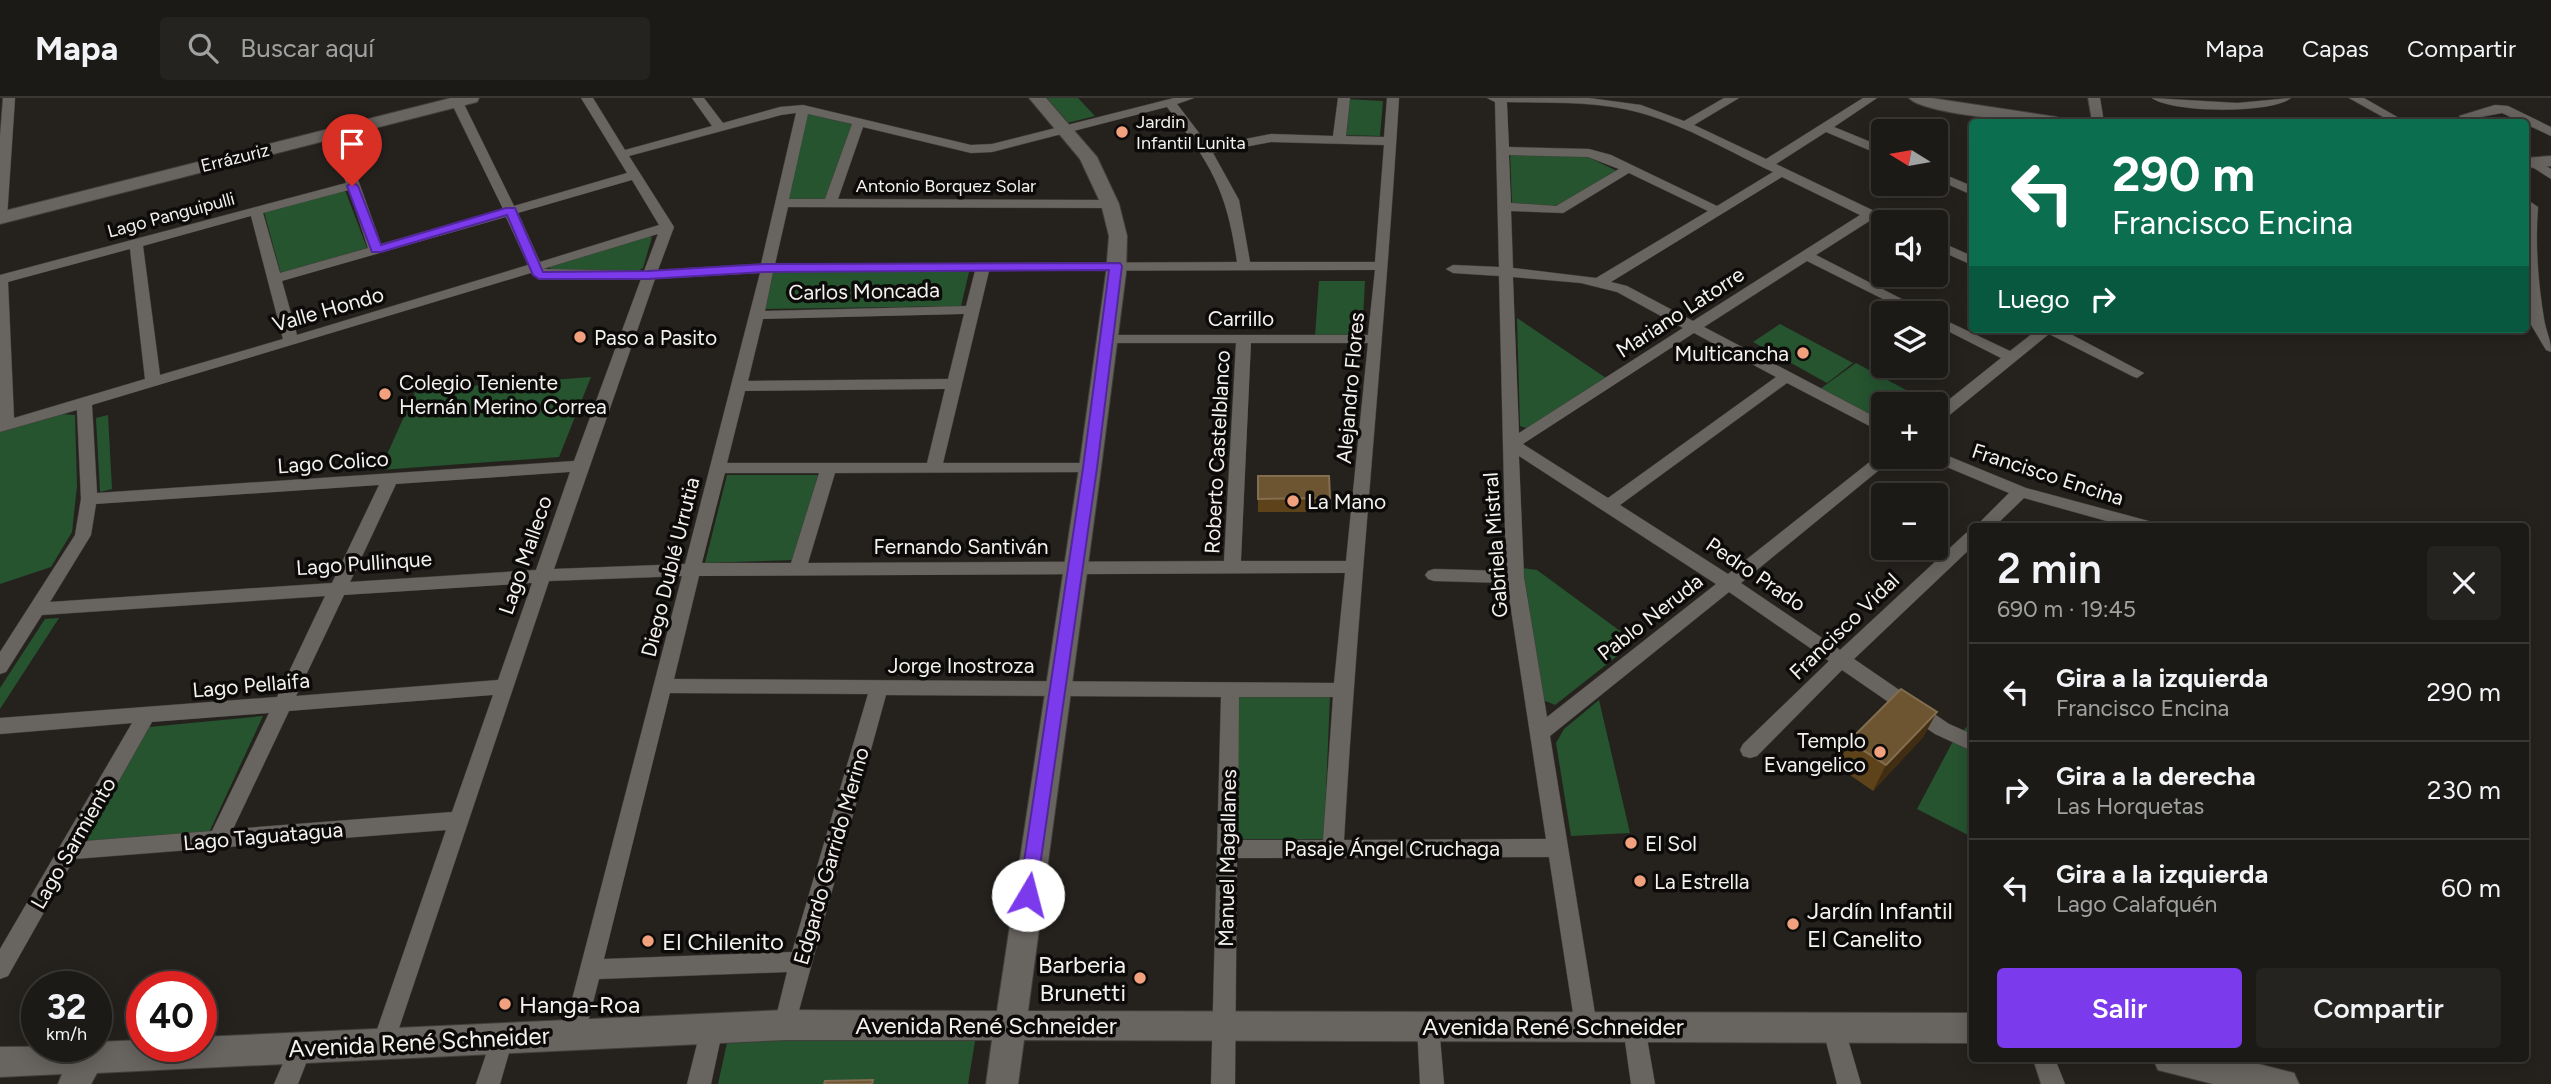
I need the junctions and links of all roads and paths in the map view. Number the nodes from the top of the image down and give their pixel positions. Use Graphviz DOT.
graph roads {
  1 [pos="9,98"];
  2 [pos="587,98"];
  3 [pos="698,98"];
  4 [pos="1037,98"];
  5 [pos="1188,98"];
  6 [pos="1344,98"];
  7 [pos="1393,98"];
  8 [pos="1493,98"];
  9 [pos="1501,98"];
  10 [pos="1733,98"];
  11 [pos="1871,98"];
  12 [pos="1917,98"];
  13 [pos="2094,98"];
  14 [pos="2158,98"];
  15 [pos="2285,98"];
  16 [pos="2355,98"];
  17 [pos="460,99"];
  18 [pos="1588,100"];
  19 [pos="1170,103"];
  20 [pos="803,109"];
  21 [pos="2465,116"];
  22 [pos="2037,119"];
  23 [pos="2098,119"];
  24 [pos="2394,119"];
  25 [pos="2524,119"];
  26 [pos="2529,121"];
  27 [pos="859,122"];
  28 [pos="1685,125"];
  29 [pos="1824,127"];
  30 [pos="720,128"];
  31 [pos="1066,131"];
  32 [pos="335,132"];
  33 [pos="2551,132"];
  34 [pos="1339,140"];
  35 [pos="1390,141"];
  36 [pos="1871,147"];
  37 [pos="1207,150"];
  38 [pos="1504,151"];
  39 [pos="623,154"];
  40 [pos="2536,162"];
  41 [pos="1766,165"];
  42 [pos="1629,168"];
  43 [pos="1780,173"];
  44 [pos="636,175"];
  45 [pos="2551,175"];
  46 [pos="1948,180"];
  47 [pos="352,186"];
  48 [pos="1969,190"];
  49 [pos="781,203"];
  50 [pos="830,203"];
  51 [pos="1110,204"];
  52 [pos="2529,205"];
  53 [pos="1505,207"];
  54 [pos="1716,210"];
  55 [pos="510,211"];
  56 [pos="257,212"];
  57 [pos="1869,215"];
  58 [pos="0,218"];
  59 [pos="667,227"];
  60 [pos="2529,240"];
  61 [pos="2529,240"];
  62 [pos="136,244"];
  63 [pos="1948,249"];
  64 [pos="376,250"];
  65 [pos="1807,256"];
  66 [pos="1969,257"];
  67 [pos="1116,266"];
  68 [pos="1244,266"];
  69 [pos="1381,266"];
  70 [pos="983,267"];
  71 [pos="536,268"];
  72 [pos="766,268"];
  73 [pos="1453,269"];
  74 [pos="1508,273"];
  75 [pos="648,275"];
  76 [pos="1,279"];
  77 [pos="275,279"];
  78 [pos="1600,282"];
  79 [pos="1898,301"];
  80 [pos="972,310"];
  81 [pos="757,315"];
  82 [pos="1948,326"];
  83 [pos="1697,327"];
  84 [pos="2043,333"];
  85 [pos="2056,333"];
  86 [pos="1107,339"];
  87 [pos="1244,339"];
  88 [pos="1375,339"];
  89 [pos="291,341"];
  90 [pos="2551,346"];
  91 [pos="2,351"];
  92 [pos="2012,358"];
  93 [pos="2137,373"];
  94 [pos="1787,376"];
  95 [pos="153,382"];
  96 [pos="954,384"];
  97 [pos="739,386"];
  98 [pos="84,402"];
  99 [pos="1948,409"];
  100 [pos="1871,422"];
  101 [pos="3,426"];
  102 [pos="1512,444"];
  103 [pos="1948,461"];
  104 [pos="580,466"];
  105 [pos="718,468"];
  106 [pos="933,468"];
  107 [pos="1090,468"];
  108 [pos="828,469"];
  109 [pos="1872,469"];
  110 [pos="390,480"];
  111 [pos="2021,492"];
  112 [pos="89,499"];
  113 [pos="1610,505"];
  114 [pos="2104,522"];
  115 [pos="1987,523"];
  116 [pos="1969,540"];
  117 [pos="1232,567"];
  118 [pos="1356,567"];
  119 [pos="1076,568"];
  120 [pos="798,569"];
  121 [pos="693,570"];
  122 [pos="543,574"];
  123 [pos="1434,575"];
  124 [pos="1516,577"];
  125 [pos="1730,584"];
  126 [pos="338,588"];
  127 [pos="38,609"];
  128 [pos="1842,659"];
  129 [pos="0,667"];
  130 [pos="505,687"];
  131 [pos="663,687"];
  132 [pos="879,687"];
  133 [pos="1058,688"];
  134 [pos="1230,690"];
  135 [pos="1343,690"];
  136 [pos="282,705"];
  137 [pos="146,716"];
  138 [pos="0,726"];
  139 [pos="1539,734"];
  140 [pos="1969,742"];
  141 [pos="1750,750"];
  142 [pos="459,820"];
  143 [pos="216,841"];
  144 [pos="1333,848"];
  145 [pos="1557,848"];
  146 [pos="1226,849"];
  147 [pos="68,851"];
  148 [pos="800,962"];
  149 [pos="0,969"];
  150 [pos="591,969"];
  151 [pos="1010,1024"];
  152 [pos="785,1025"];
  153 [pos="1224,1026"];
  154 [pos="1428,1026"];
  155 [pos="1586,1026"];
  156 [pos="1833,1026"];
  157 [pos="1634,1027"];
  158 [pos="712,1028"];
  159 [pos="1969,1028"];
  160 [pos="574,1034"];
  161 [pos="502,1039"];
  162 [pos="383,1044"];
  163 [pos="301,1048"];
  164 [pos="0,1062"];
  165 [pos="2045,1062"];
  166 [pos="2183,1062"];
  167 [pos="81,1071"];
  168 [pos="286,1084"];
  169 [pos="488,1084"];
  170 [pos="699,1084"];
  171 [pos="1002,1084"];
  172 [pos="1223,1084"];
  173 [pos="1432,1084"];
  174 [pos="1643,1084"];
  175 [pos="1849,1084"];
  176 [pos="2053,1084"];
  177 [pos="2283,1084"];
  1 -- 58 [label="street"];
  2 -- 39 [label="street"];
  3 -- 30 [label="street"];
  4 -- 31 [label="street"];
  5 -- 19 [label="street"];
  6 -- 34 [label="street"];
  7 -- 35 [label="street, Alejandro Flores"];
  8 -- 9 [label="street"];
  9 -- 18 [label="street"];
  9 -- 38 [label="street, Gabriela Mistral"];
  10 -- 28 [label="street"];
  11 -- 29 [label="street"];
  12 -- 22 [label="street"];
  13 -- 23 [label="street"];
  14 -- 15 [label="street"];
  16 -- 24 [label="street"];
  17 -- 32 [label="street, Errázuriz"];
  17 -- 55 [label="street"];
  18 -- 28 [label="street"];
  19 -- 31 [label="street"];
  19 -- 37 [label="street"];
  20 -- 27 [label="street"];
  20 -- 30 [label="street"];
  20 -- 49 [label="street, Diego Dublé Urrutia"];
  21 -- 25 [label="street"];
  26 -- 33 [label="street"];
  27 -- 31 [label="street"];
  27 -- 50 [label="street"];
  28 -- 41 [label="street"];
  29 -- 36 [label="street"];
  29 -- 41 [label="street"];
  30 -- 39 [label="street"];
  31 -- 51 [label="street"];
  32 -- 47 [label="street"];
  32 -- 58 [label="street, Errázuriz"];
  34 -- 35 [label="street"];
  34 -- 37 [label="street"];
  35 -- 69 [label="street, Alejandro Flores"];
  37 -- 68 [label="street"];
  38 -- 42 [label="street"];
  38 -- 53 [label="street, Gabriela Mistral"];
  39 -- 44 [label="street"];
  40 -- 45 [label="street"];
  41 -- 43 [label="street"];
  42 -- 53 [label="street"];
  42 -- 54 [label="street"];
  43 -- 54 [label="street"];
  43 -- 57 [label="street"];
  44 -- 55 [label="street"];
  44 -- 59 [label="street"];
  46 -- 48 [label="street"];
  47 -- 56 [label="street, Lago Panguipulli"];
  47 -- 64 [label="street"];
  49 -- 50 [label="street, Antonio Borquez Solar"];
  49 -- 72 [label="street, Diego Dublé Urrutia"];
  50 -- 51 [label="street, Antonio Borquez Solar"];
  51 -- 67 [label="street"];
  52 -- 60 [label="street"];
  53 -- 74 [label="street, Gabriela Mistral"];
  54 -- 78 [label="street"];
  55 -- 64 [label="street"];
  55 -- 71 [label="street"];
  56 -- 62 [label="street, Lago Panguipulli"];
  56 -- 77 [label="street"];
  57 -- 65 [label="street, Mariano Latorre"];
  59 -- 71 [label="street, Valle Hondo"];
  59 -- 75 [label="street, Lago Malleco"];
  61 -- 90 [label="street"];
  62 -- 76 [label="street, Lago Panguipulli"];
  62 -- 95 [label="street"];
  63 -- 66 [label="street"];
  64 -- 77 [label="street"];
  65 -- 79 [label="street"];
  65 -- 83 [label="street, Mariano Latorre"];
  67 -- 68 [label="street"];
  67 -- 70 [label="street"];
  67 -- 86 [label="street"];
  68 -- 69 [label="street"];
  69 -- 88 [label="street, Alejandro Flores"];
  70 -- 72 [label="street"];
  70 -- 80 [label="street"];
  71 -- 75 [label="street"];
  71 -- 89 [label="street, Valle Hondo"];
  72 -- 75 [label="street"];
  72 -- 81 [label="street, Diego Dublé Urrutia"];
  73 -- 74 [label="street"];
  74 -- 78 [label="street"];
  74 -- 102 [label="street, Gabriela Mistral"];
  75 -- 104 [label="street, Lago Malleco"];
  76 -- 91 [label="street"];
  77 -- 89 [label="street"];
  78 -- 83 [label="street"];
  80 -- 81 [label="street, Carlos Moncada"];
  80 -- 96 [label="street"];
  81 -- 97 [label="street, Diego Dublé Urrutia"];
  82 -- 92 [label="street"];
  83 -- 94 [label="street"];
  83 -- 102 [label="street, Mariano Latorre"];
  84 -- 92 [label="street"];
  85 -- 93 [label="street"];
  86 -- 87 [label="street, Carrillo"];
  86 -- 107 [label="street"];
  87 -- 88 [label="street, Carrillo"];
  87 -- 117 [label="street, Roberto Castelblanco"];
  88 -- 118 [label="street, Alejandro Flores"];
  89 -- 95 [label="street, Valle Hondo"];
  91 -- 101 [label="street"];
  92 -- 99 [label="street"];
  94 -- 100 [label="street"];
  94 -- 113 [label="street"];
  95 -- 98 [label="street, Valle Hondo"];
  96 -- 97 [label="street"];
  96 -- 106 [label="street"];
  97 -- 105 [label="street, Diego Dublé Urrutia"];
  98 -- 101 [label="street, Valle Hondo"];
  98 -- 112 [label="street"];
  102 -- 113 [label="street, Pedro Prado"];
  102 -- 124 [label="street, Gabriela Mistral"];
  103 -- 111 [label="street, Francisco Encina"];
  104 -- 110 [label="street, Lago Colico"];
  104 -- 122 [label="street, Lago Malleco"];
  105 -- 108 [label="street"];
  105 -- 121 [label="street, Diego Dublé Urrutia"];
  106 -- 107 [label="street"];
  106 -- 108 [label="street"];
  107 -- 119 [label="street"];
  108 -- 120 [label="street"];
  109 -- 125 [label="street, Pablo Neruda"];
  110 -- 112 [label="street, Lago Colico"];
  110 -- 126 [label="street"];
  111 -- 114 [label="street, Francisco Encina"];
  111 -- 115 [label="street"];
  112 -- 127 [label="street"];
  113 -- 125 [label="street, Pedro Prado"];
  116 -- 128 [label="street, Francisco Vidal"];
  117 -- 118 [label="street, Fernando Santiván"];
  117 -- 119 [label="street, Fernando Santiván"];
  118 -- 135 [label="street, Alejandro Flores"];
  119 -- 120 [label="street, Fernando Santiván"];
  119 -- 133 [label="street"];
  120 -- 121 [label="street, Fernando Santiván"];
  121 -- 122 [label="street, Lago Pullinque"];
  121 -- 131 [label="street, Diego Dublé Urrutia"];
  122 -- 126 [label="street, Lago Pullinque"];
  122 -- 130 [label="street, Lago Malleco"];
  123 -- 124 [label="street"];
  124 -- 139 [label="street, Gabriela Mistral"];
  125 -- 128 [label="street, Pedro Prado"];
  125 -- 139 [label="street, Pablo Neruda"];
  126 -- 127 [label="street, Lago Pullinque"];
  126 -- 136 [label="street"];
  127 -- 129 [label="street"];
  128 -- 140 [label="street, Pedro Prado"];
  128 -- 141 [label="street, Francisco Vidal"];
  130 -- 136 [label="street, Lago Pellaifa"];
  130 -- 142 [label="street, Lago Malleco"];
  131 -- 132 [label="street, Jorge Inostroza"];
  131 -- 150 [label="street, Diego Dublé Urrutia"];
  132 -- 133 [label="street, Jorge Inostroza"];
  132 -- 148 [label="street, Edgardo Garrido Merino"];
  133 -- 134 [label="street, Jorge Inostroza"];
  133 -- 151 [label="street"];
  134 -- 135 [label="street, Jorge Inostroza"];
  134 -- 146 [label="street, Manuel Magallanes"];
  135 -- 144 [label="street, Alejandro Flores"];
  136 -- 137 [label="street, Lago Pellaifa"];
  136 -- 143 [label="street"];
  137 -- 138 [label="street, Lago Pellaifa"];
  137 -- 147 [label="street, Lago Sarmiento"];
  139 -- 145 [label="street, Gabriela Mistral"];
  142 -- 143 [label="street, Lago Taguatagua"];
  142 -- 162 [label="street, Lago Malleco"];
  143 -- 147 [label="street, Lago Taguatagua"];
  144 -- 145 [label="street, Pasaje Ángel Cruchaga"];
  144 -- 146 [label="street, Pasaje Ángel Cruchaga"];
  145 -- 155 [label="street, Gabriela Mistral"];
  146 -- 153 [label="street, Manuel Magallanes"];
  147 -- 149 [label="street, Lago Sarmiento"];
  148 -- 150 [label="street"];
  148 -- 152 [label="street, Edgardo Garrido Merino"];
  150 -- 160 [label="street, Diego Dublé Urrutia"];
  151 -- 152 [label="street, Avenida René Schneider"];
  151 -- 153 [label="street, Avenida René Schneider"];
  151 -- 171 [label="street"];
  152 -- 158 [label="street, Avenida René Schneider"];
  153 -- 154 [label="street, Avenida René Schneider"];
  153 -- 172 [label="street, Manuel Magallanes"];
  154 -- 155 [label="street, Avenida René Schneider"];
  154 -- 173 [label="street"];
  155 -- 157 [label="street, Avenida René Schneider"];
  156 -- 157 [label="street, Avenida René Schneider"];
  156 -- 159 [label="street, Avenida René Schneider"];
  156 -- 175 [label="street"];
  157 -- 174 [label="street"];
  158 -- 160 [label="street, Avenida René Schneider"];
  158 -- 170 [label="street"];
  160 -- 161 [label="street, Avenida René Schneider"];
  161 -- 162 [label="street, Avenida René Schneider"];
  161 -- 169 [label="street"];
  162 -- 163 [label="street, Avenida René Schneider"];
  163 -- 167 [label="street, Avenida René Schneider"];
  163 -- 168 [label="street"];
  164 -- 167 [label="street, Avenida René Schneider"];
  165 -- 176 [label="street"];
  166 -- 177 [label="street"];
}
